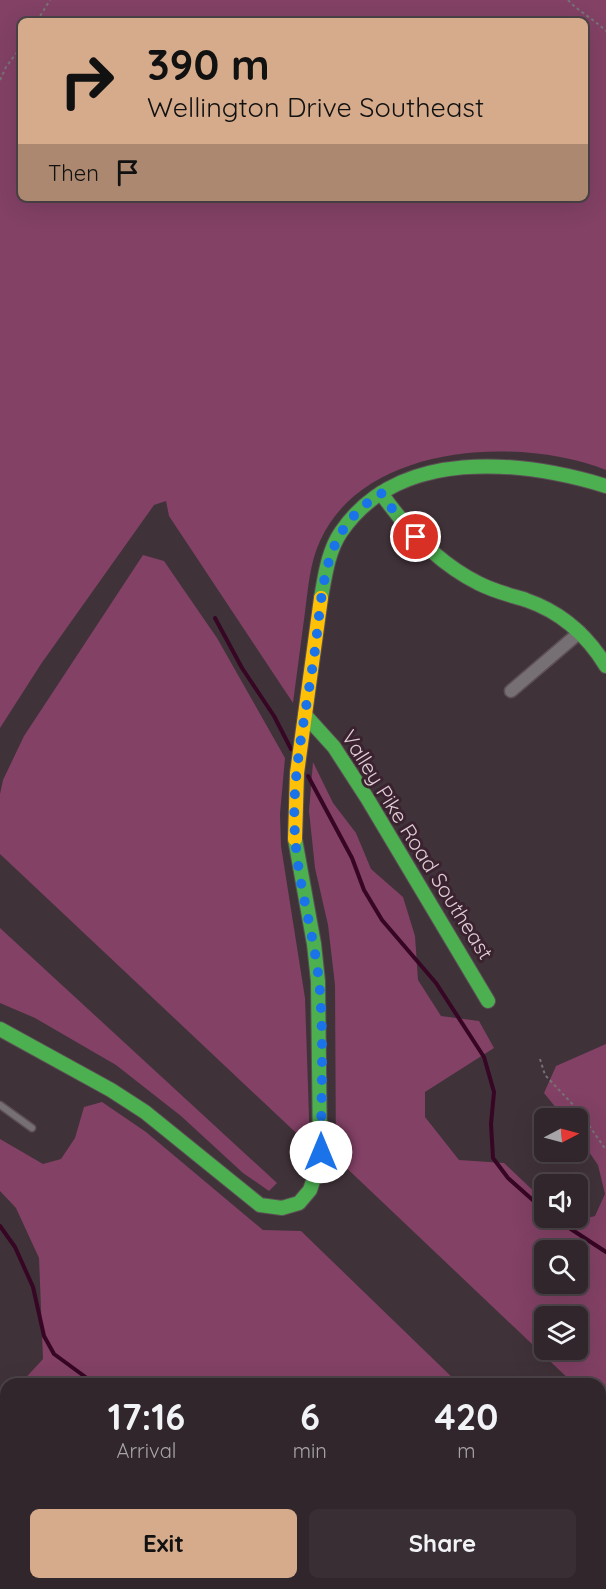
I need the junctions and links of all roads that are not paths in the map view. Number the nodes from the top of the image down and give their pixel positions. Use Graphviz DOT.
graph roads {
  1 [pos="606,486"];
  2 [pos="381,493"];
  3 [pos="580,632"];
  4 [pos="606,666"];
  5 [pos="511,691"];
  6 [pos="305,715"];
  7 [pos="488,1001"];
  8 [pos="0,1029"];
  9 [pos="0,1105"];
  10 [pos="33,1128"];
  1 -- 2 [label="street"];
  2 -- 3 [label="street"];
  2 -- 6 [label="street"];
  3 -- 4 [label="street"];
  3 -- 5 [label="street"];
  6 -- 7 [label="street, Valley Pike Road Southeast"];
  6 -- 8 [label="street"];
  9 -- 10 [label="lane"];
}
